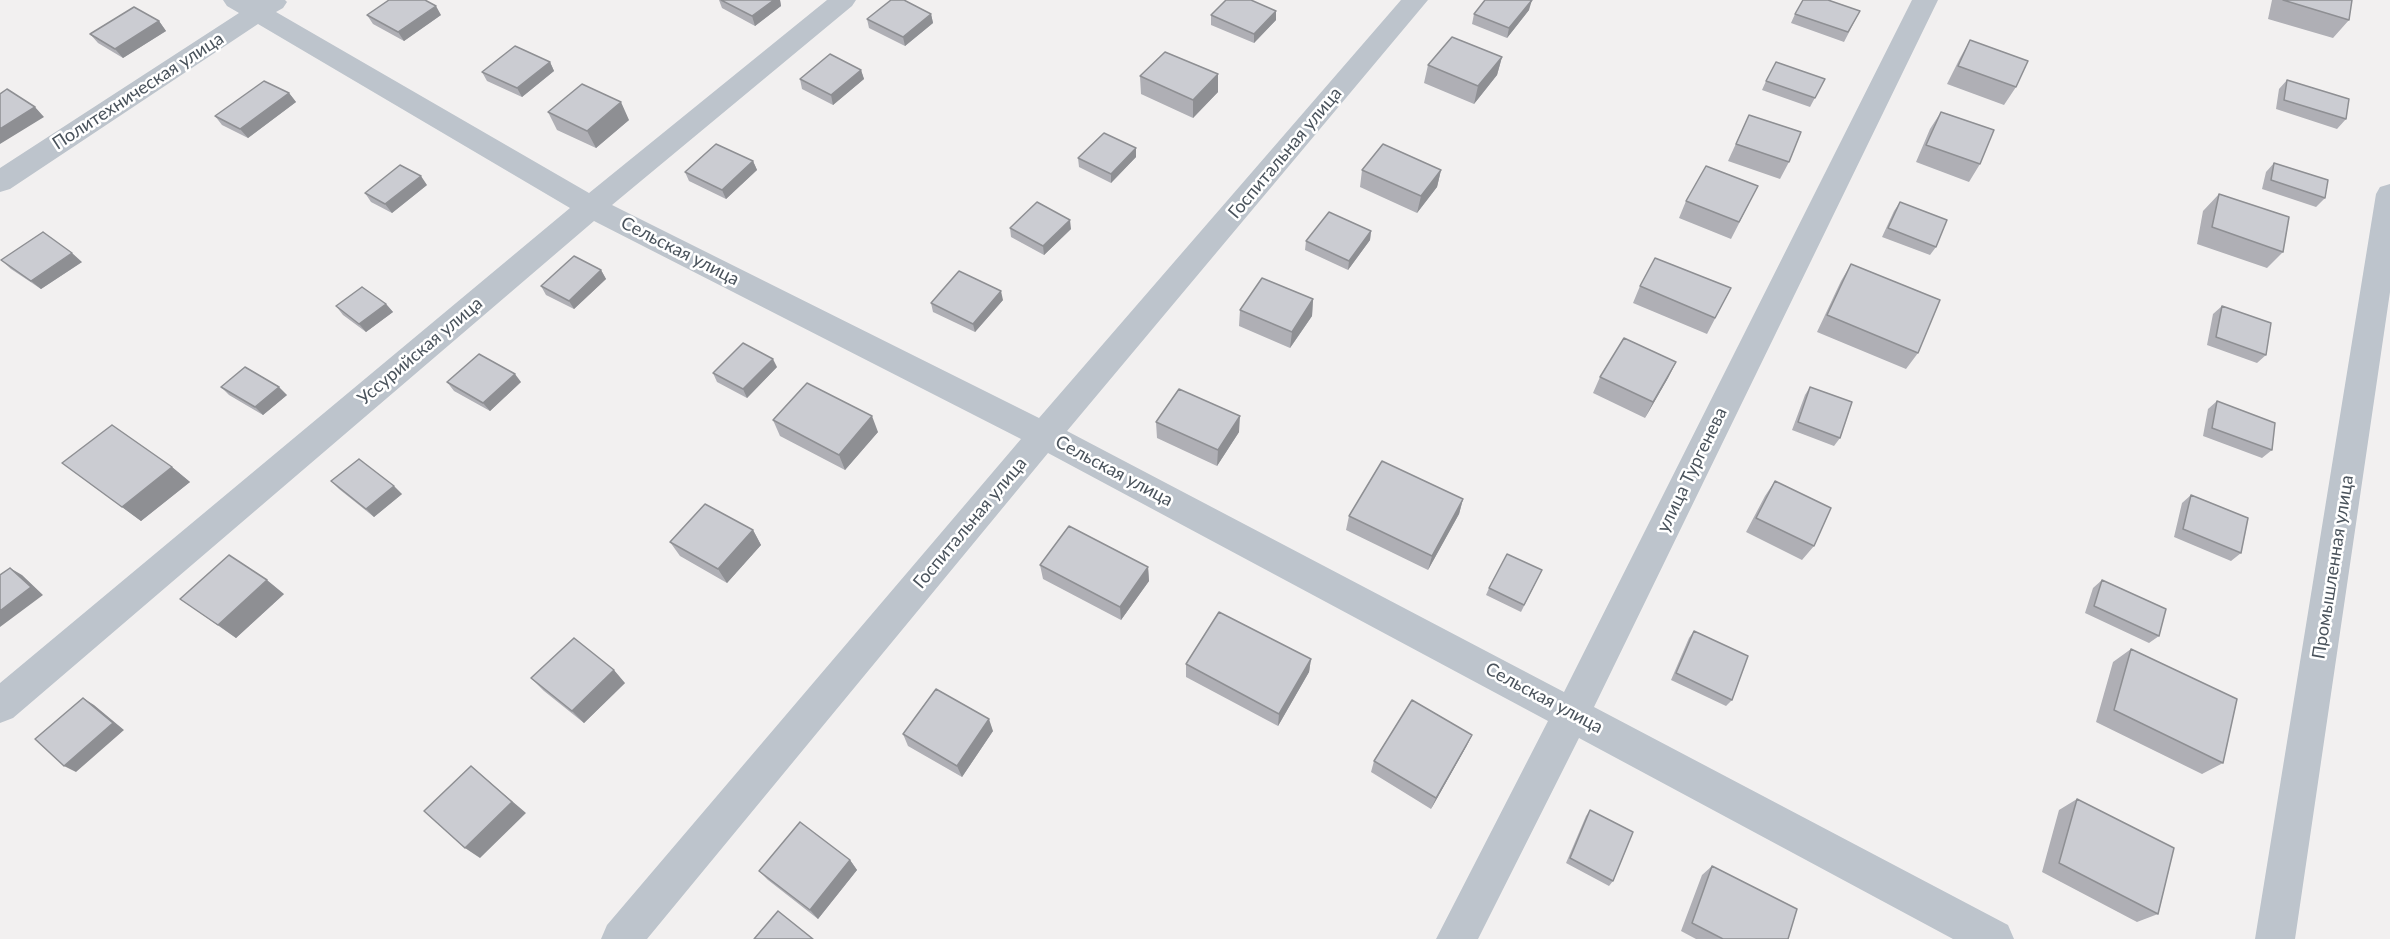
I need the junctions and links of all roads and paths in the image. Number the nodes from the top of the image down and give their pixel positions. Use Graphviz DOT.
graph roads {
  1 [pos="843,0"];
  2 [pos="1415,0"];
  3 [pos="1925,0"];
  4 [pos="257,4"];
  5 [pos="0,182"];
  6 [pos="2390,194"];
  7 [pos="591,207"];
  8 [pos="1044,435"];
  9 [pos="0,706"];
  10 [pos="1572,713"];
  11 [pos="621,939"];
  12 [pos="1456,939"];
  13 [pos="1994,939"];
  14 [pos="2275,939"];
  1 -- 7 [label="street, Уссурийская улица"];
  2 -- 8 [label="street, Госпитальная улица"];
  3 -- 10 [label="street, улица Тургенева"];
  4 -- 5 [label="street, Политехническая улица"];
  4 -- 7 [label="street, Сельская улица"];
  6 -- 14 [label="street, Промышленная улица"];
  7 -- 8 [label="street, Сельская улица"];
  7 -- 9 [label="street, Уссурийская улица"];
  8 -- 10 [label="street, Сельская улица"];
  8 -- 11 [label="street, Госпитальная улица"];
  10 -- 12 [label="street, улица Тургенева"];
  10 -- 13 [label="street, Сельская улица"];
}
